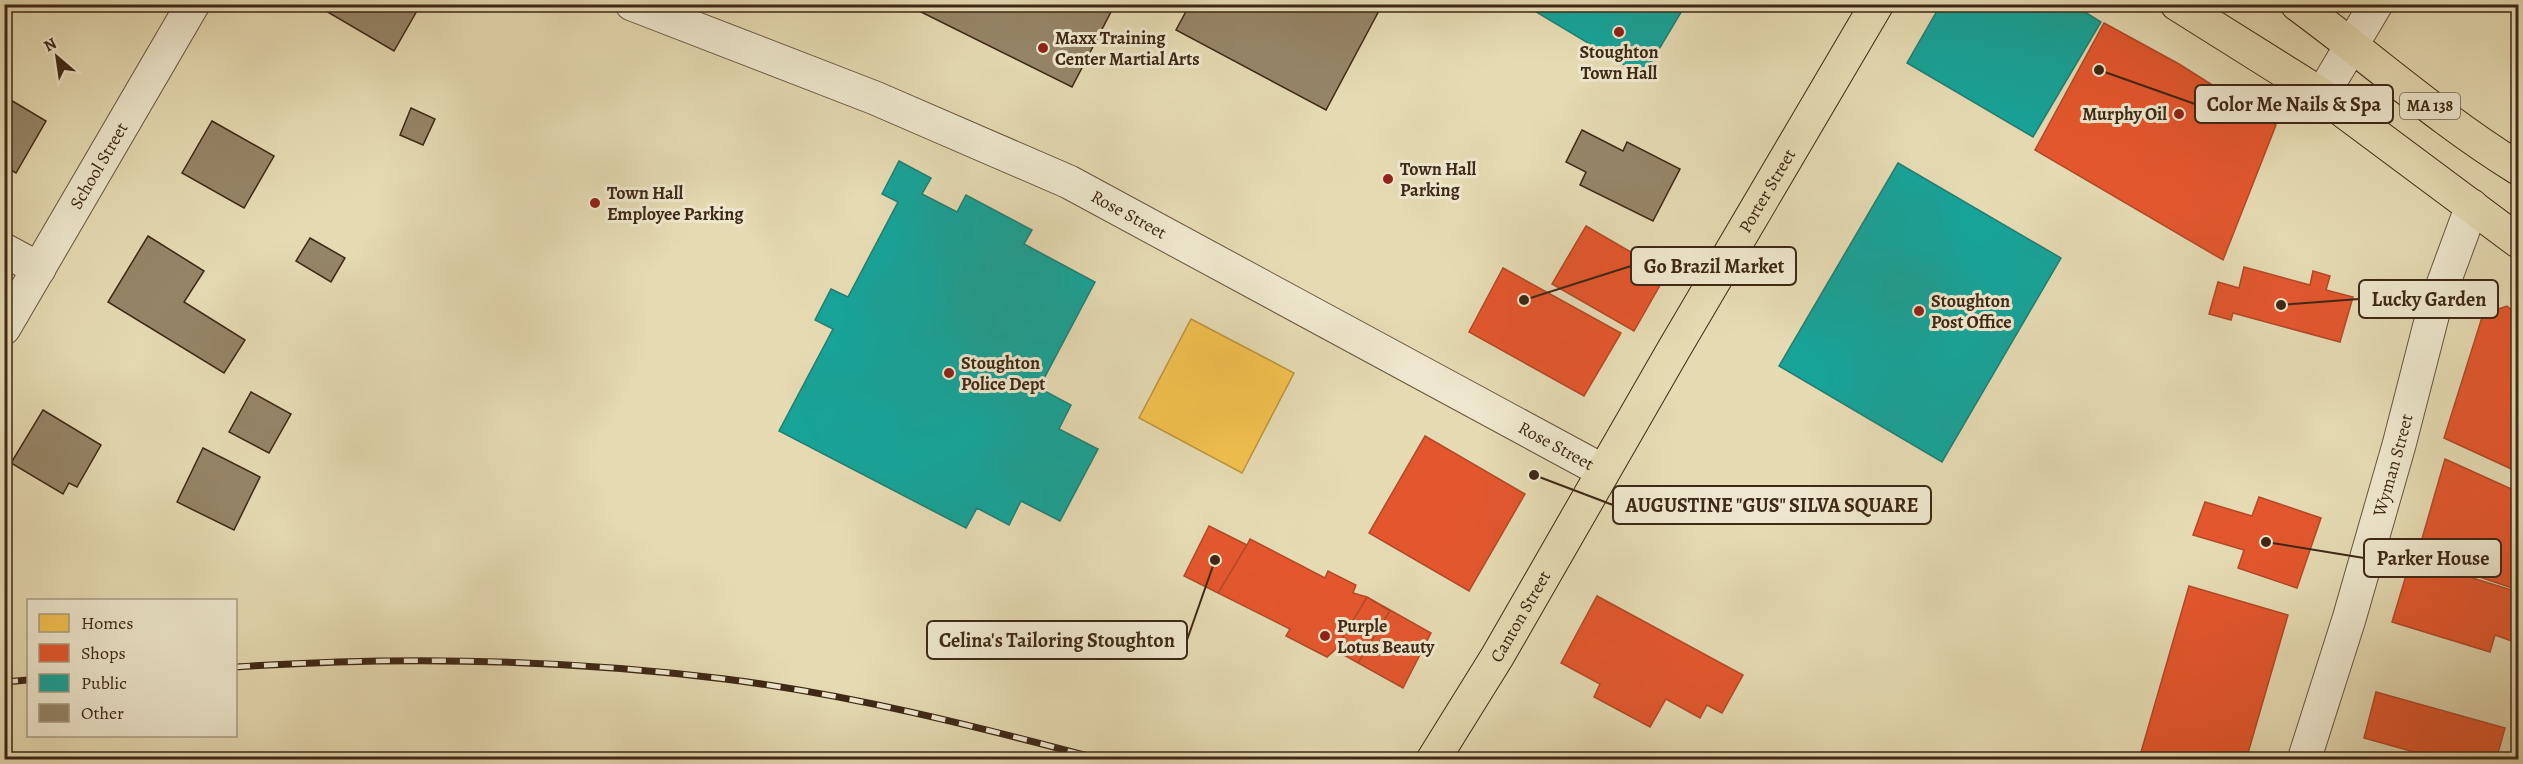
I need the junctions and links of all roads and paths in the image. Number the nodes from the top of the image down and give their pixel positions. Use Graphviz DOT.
graph roads {
  1 [pos="193,4"];
  2 [pos="632,4"];
  3 [pos="1877,4"];
  4 [pos="2177,4"];
  5 [pos="2297,4"];
  6 [pos="2376,4"];
  7 [pos="2352,45"];
  8 [pos="2322,95"];
  9 [pos="2518,168"];
  10 [pos="2472,206"];
  11 [pos="2518,241"];
  12 [pos="4,250"];
  13 [pos="39,269"];
  14 [pos="4,328"];
  15 [pos="1603,471"];
  16 [pos="1433,759"];
  17 [pos="2304,759"];
  1 -- 13 [label="street, School Street"];
  2 -- 15 [label="street, Rose Street"];
  3 -- 15 [label="main road, Porter Street"];
  4 -- 8 [label="main road, MA 138"];
  5 -- 7 [label="main road, MA 138"];
  6 -- 7 [label="street"];
  7 -- 8 [label="street"];
  7 -- 9 [label="main road, MA 138"];
  8 -- 10 [label="main road, MA 138"];
  10 -- 11 [label="main road, MA 138"];
  10 -- 17 [label="street, Wyman Street"];
  12 -- 13 [label="street"];
  13 -- 14 [label="street, School Street"];
  15 -- 16 [label="main road, Canton Street"];
}
